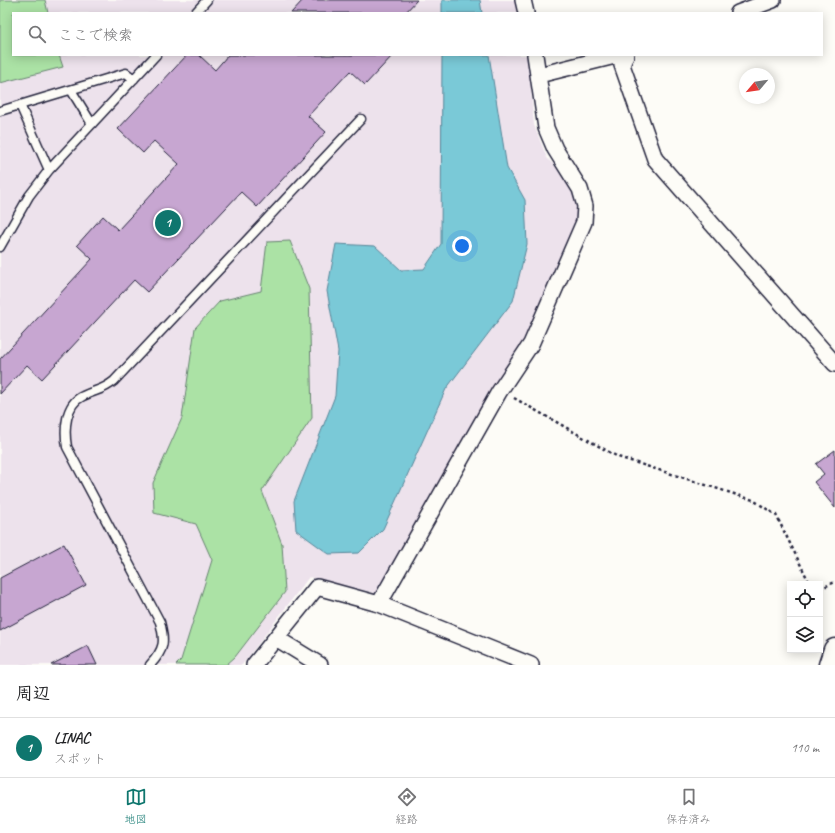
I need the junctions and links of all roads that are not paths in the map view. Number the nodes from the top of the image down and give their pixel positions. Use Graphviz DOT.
graph roads {
  1 [pos="207,0"];
  2 [pos="523,0"];
  3 [pos="773,0"];
  4 [pos="196,12"];
  5 [pos="526,12"];
  6 [pos="741,12"];
  7 [pos="155,56"];
  8 [pos="535,56"];
  9 [pos="615,56"];
  10 [pos="626,56"];
  11 [pos="540,75"];
  12 [pos="134,79"];
  13 [pos="71,90"];
  14 [pos="20,105"];
  15 [pos="0,111"];
  16 [pos="361,118"];
  17 [pos="92,124"];
  18 [pos="49,170"];
  19 [pos="0,247"];
  20 [pos="835,364"];
  21 [pos="378,604"];
  22 [pos="276,638"];
  23 [pos="835,650"];
  24 [pos="150,665"];
  25 [pos="254,665"];
  26 [pos="320,665"];
  27 [pos="531,665"];
  28 [pos="830,665"];
  1 -- 4 [label="lane"];
  2 -- 5 [label="street"];
  3 -- 6 [label="street"];
  7 -- 12 [label="lane"];
  8 -- 11 [label="street"];
  9 -- 11 [label="street"];
  10 -- 20 [label="street"];
  11 -- 21 [label="street"];
  12 -- 13 [label="lane"];
  12 -- 17 [label="lane"];
  13 -- 14 [label="lane"];
  13 -- 17 [label="lane"];
  14 -- 15 [label="lane"];
  14 -- 18 [label="lane"];
  16 -- 24 [label="lane"];
  17 -- 18 [label="lane"];
  18 -- 19 [label="lane"];
  21 -- 22 [label="street"];
  21 -- 27 [label="street"];
  22 -- 25 [label="street"];
  22 -- 26 [label="street"];
  23 -- 28 [label="main road"];
}
